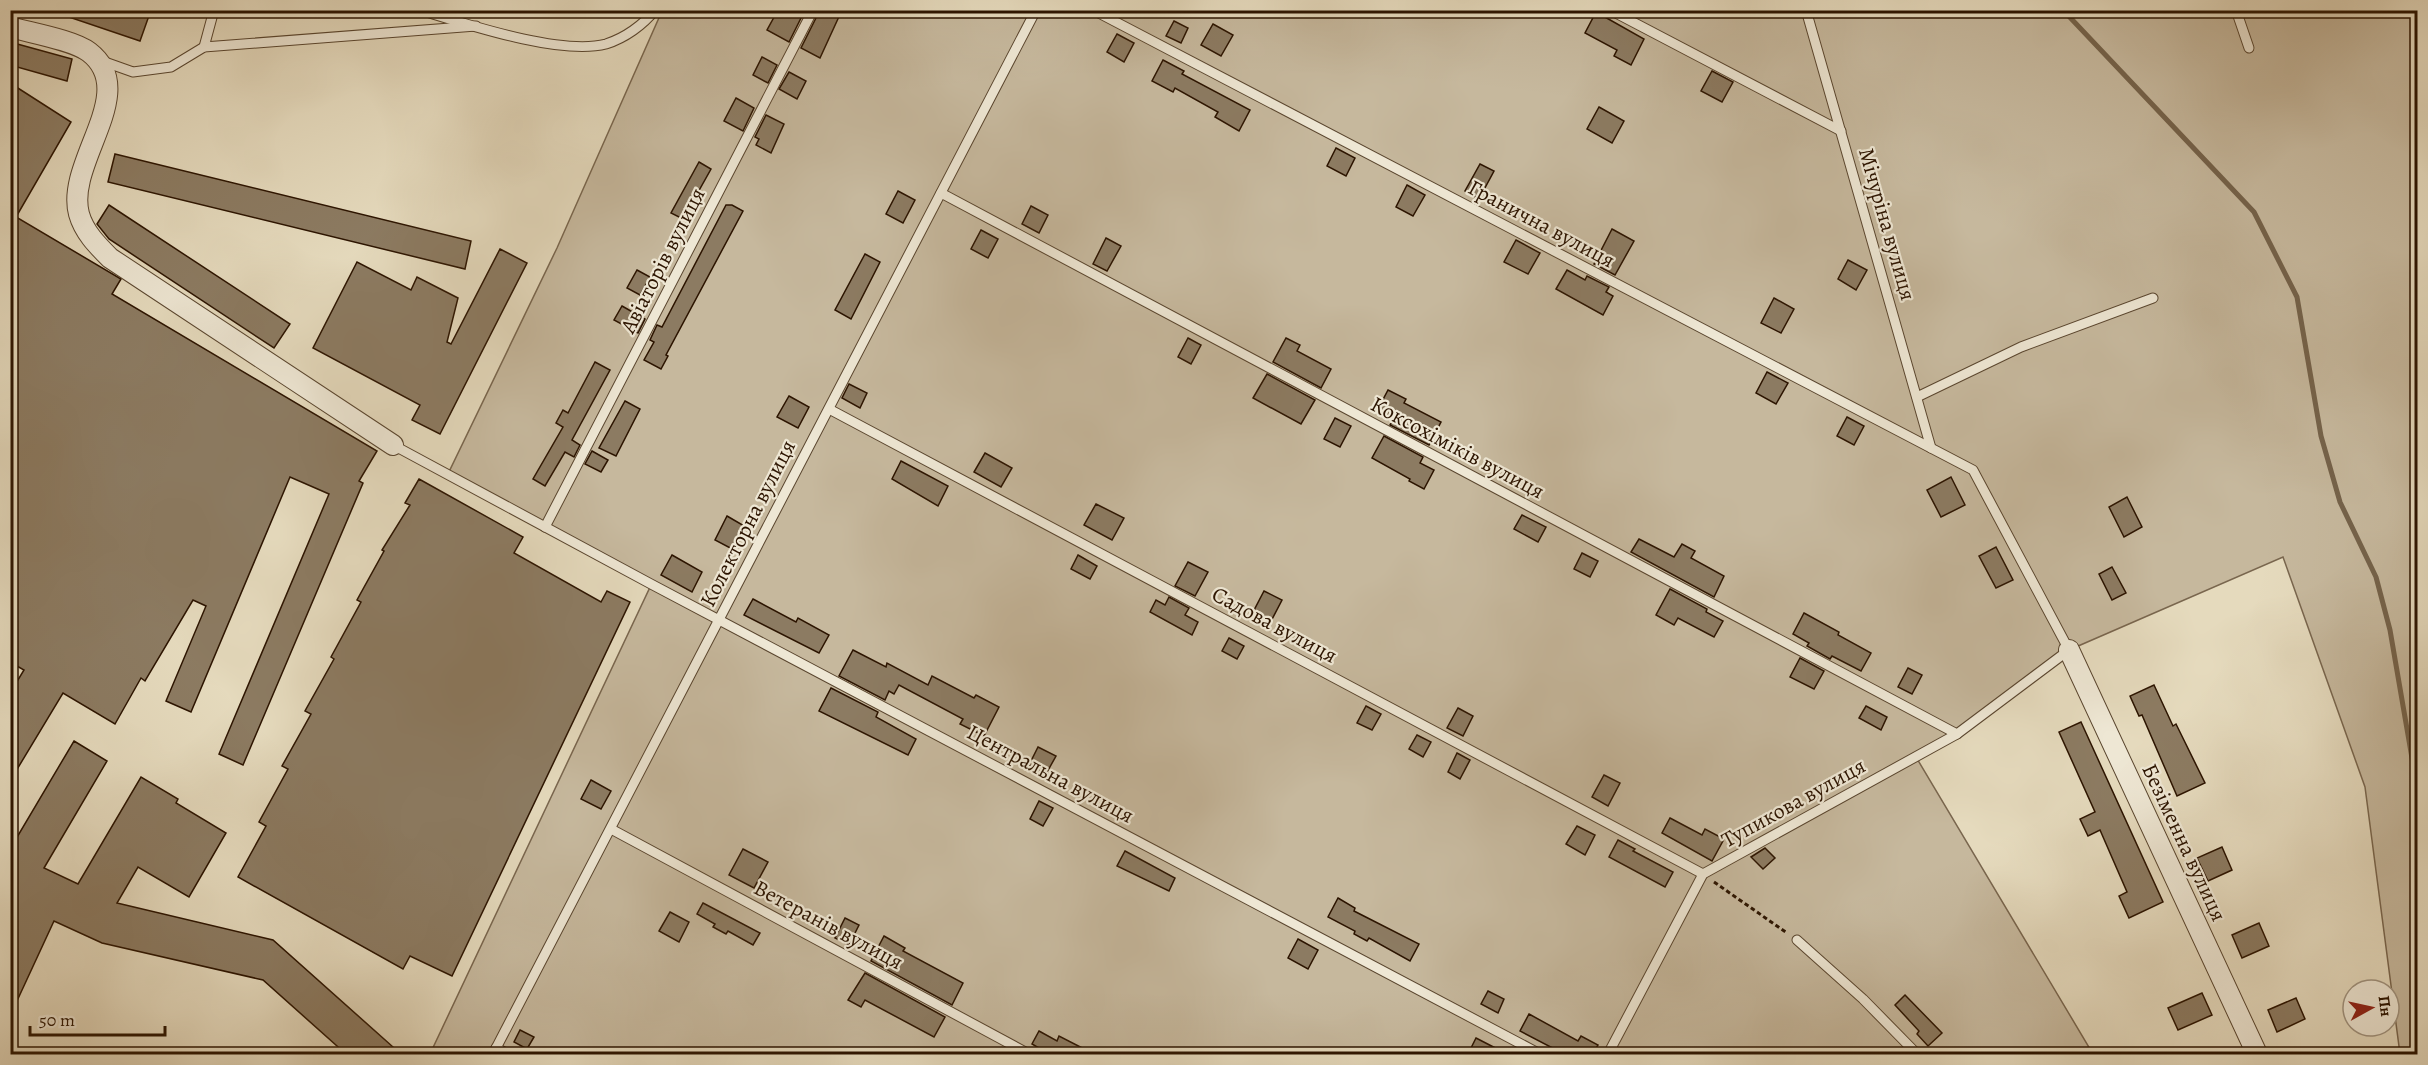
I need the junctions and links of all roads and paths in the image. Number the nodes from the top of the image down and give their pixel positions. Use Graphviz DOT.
graph roads {
  1 [pos="214,10"];
  2 [pos="420,10"];
  3 [pos="655,10"];
  4 [pos="813,10"];
  5 [pos="1036,10"];
  6 [pos="1093,10"];
  7 [pos="1611,10"];
  8 [pos="1806,10"];
  9 [pos="2236,10"];
  10 [pos="476,26"];
  11 [pos="10,27"];
  12 [pos="204,47"];
  13 [pos="2249,48"];
  14 [pos="97,60"];
  15 [pos="1841,131"];
  16 [pos="941,193"];
  17 [pos="2153,298"];
  18 [pos="1917,397"];
  19 [pos="829,409"];
  20 [pos="393,445"];
  21 [pos="1931,448"];
  22 [pos="544,527"];
  23 [pos="720,619"];
  24 [pos="2069,650"];
  25 [pos="1957,734"];
  26 [pos="611,829"];
  27 [pos="1703,874"];
  28 [pos="1797,940"];
  29 [pos="495,1051"];
  30 [pos="508,1054"];
  31 [pos="1029,1054"];
  32 [pos="1540,1054"];
  33 [pos="1608,1054"];
  34 [pos="1917,1054"];
  35 [pos="2257,1054"];
  1 -- 12 [label="lane"];
  2 -- 10 [label="lane"];
  3 -- 10 [label="lane"];
  4 -- 22 [label="lane, Авіаторів вулиця"];
  5 -- 16 [label="lane, Колекторна вулиця"];
  6 -- 21 [label="lane, Гранична вулиця"];
  7 -- 15 [label="lane"];
  8 -- 15 [label="lane, Мічуріна вулиця"];
  9 -- 13 [label="lane"];
  10 -- 12 [label="lane"];
  11 -- 14 [label="street"];
  12 -- 14 [label="lane"];
  14 -- 20 [label="street"];
  15 -- 18 [label="lane, Мічуріна вулиця"];
  16 -- 19 [label="lane, Колекторна вулиця"];
  16 -- 25 [label="lane, Коксохіміків вулиця"];
  17 -- 18 [label="lane"];
  18 -- 21 [label="lane, Мічуріна вулиця"];
  19 -- 23 [label="lane, Колекторна вулиця"];
  19 -- 27 [label="lane, Садова вулиця"];
  20 -- 22 [label="lane, Центральна вулиця"];
  21 -- 24 [label="lane, Гранична вулиця"];
  22 -- 23 [label="lane, Центральна вулиця"];
  23 -- 26 [label="lane, Колекторна вулиця"];
  23 -- 32 [label="lane, Центральна вулиця"];
  24 -- 25 [label="lane, Тупикова вулиця"];
  24 -- 35 [label="street, Безіменна вулиця"];
  25 -- 27 [label="lane, Тупикова вулиця"];
  26 -- 29 [label="lane, Колекторна вулиця"];
  26 -- 31 [label="lane, Ветеранів вулиця"];
  27 -- 28 [label="path"];
  27 -- 33 [label="lane, Тупикова вулиця"];
  28 -- 34 [label="lane"];
  29 -- 30 [label="lane"];
}
